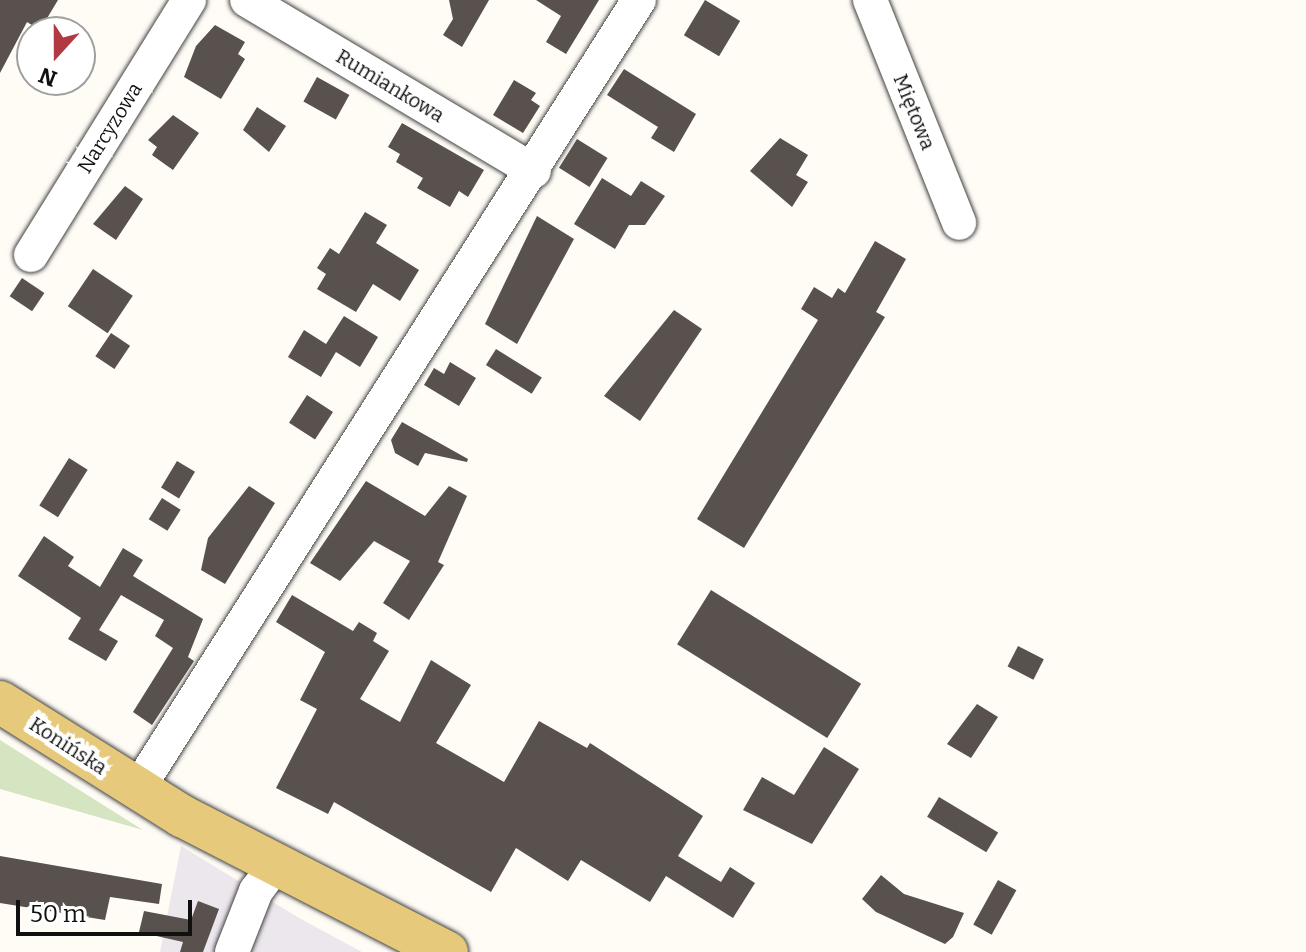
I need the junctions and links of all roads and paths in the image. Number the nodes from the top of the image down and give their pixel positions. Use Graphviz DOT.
graph roads {
  1 [pos="189,0"];
  2 [pos="247,0"];
  3 [pos="639,0"];
  4 [pos="870,0"];
  5 [pos="534,171"];
  6 [pos="959,223"];
  7 [pos="31,255"];
  8 [pos="0,702"];
  9 [pos="137,790"];
  10 [pos="275,866"];
  11 [pos="232,952"];
  12 [pos="447,952"];
  1 -- 7 [label="street, Narcyzowa"];
  2 -- 5 [label="street, Rumiankowa"];
  3 -- 5 [label="street"];
  4 -- 6 [label="street, Miętowa"];
  5 -- 9 [label="street"];
  8 -- 9 [label="main road, Konińska"];
  9 -- 10 [label="main road, Konińska"];
  10 -- 11 [label="street"];
  10 -- 12 [label="main road, Konińska"];
}
